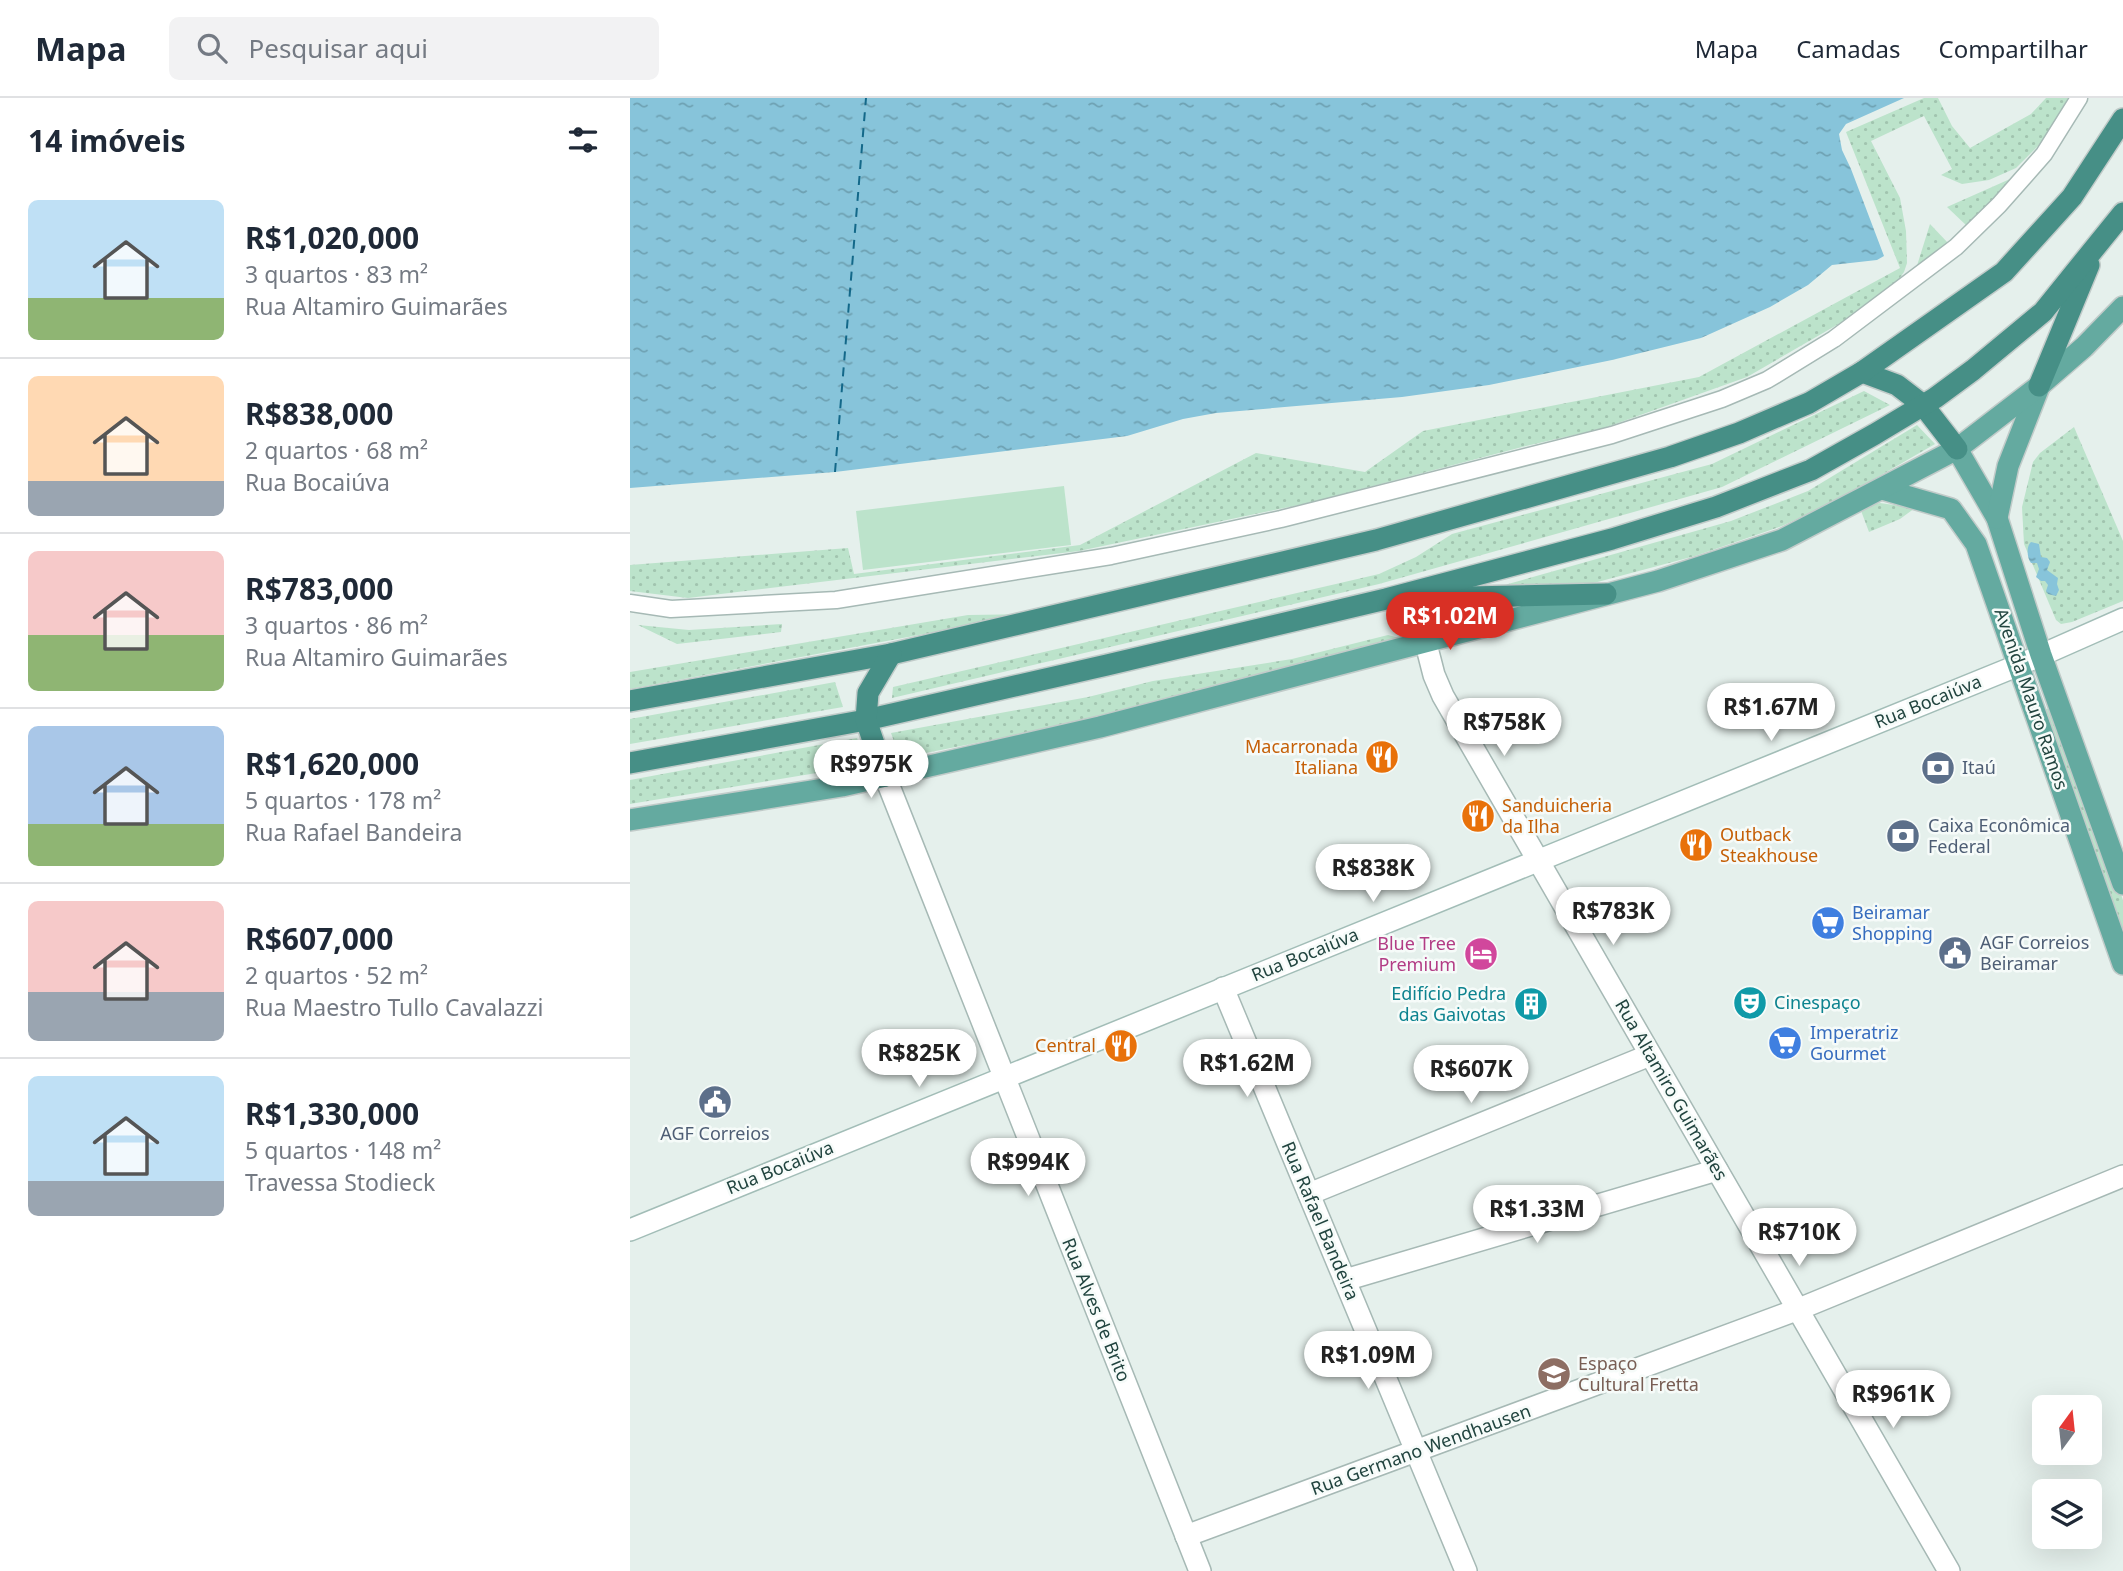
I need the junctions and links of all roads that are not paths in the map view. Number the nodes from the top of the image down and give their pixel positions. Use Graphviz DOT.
graph roads {
  1 [pos="2079,98"];
  2 [pos="2123,119"];
  3 [pos="2123,213"];
  4 [pos="2098,245"];
  5 [pos="2123,307"];
  6 [pos="1862,372"];
  7 [pos="2039,386"];
  8 [pos="1923,405"];
  9 [pos="1958,449"];
  10 [pos="1882,488"];
  11 [pos="1997,518"];
  12 [pos="1606,594"];
  13 [pos="1386,599"];
  14 [pos="630,603"];
  15 [pos="2123,619"];
  16 [pos="1425,640"];
  17 [pos="891,654"];
  18 [pos="2041,655"];
  19 [pos="2019,664"];
  20 [pos="630,701"];
  21 [pos="866,720"];
  22 [pos="630,763"];
  23 [pos="885,776"];
  24 [pos="630,820"];
  25 [pos="1539,860"];
  26 [pos="2123,884"];
  27 [pos="2123,964"];
  28 [pos="1223,988"];
  29 [pos="1650,1055"];
  30 [pos="1003,1078"];
  31 [pos="1717,1170"];
  32 [pos="2123,1176"];
  33 [pos="1309,1194"];
  34 [pos="630,1230"];
  35 [pos="1345,1280"];
  36 [pos="1800,1309"];
  37 [pos="1416,1452"];
  38 [pos="1186,1536"];
  39 [pos="1200,1571"];
  40 [pos="1466,1571"];
  41 [pos="1949,1571"];
  1 -- 14 [label="street"];
  2 -- 6 [label="highway"];
  3 -- 4 [label="highway"];
  4 -- 7 [label="highway"];
  4 -- 8 [label="highway"];
  5 -- 7 [label="main road"];
  6 -- 8 [label="highway"];
  6 -- 17 [label="highway"];
  7 -- 9 [label="main road"];
  7 -- 11 [label="main road"];
  8 -- 9 [label="highway"];
  8 -- 13 [label="highway"];
  9 -- 10 [label="main road"];
  9 -- 11 [label="main road, Avenida Mauro Ramos"];
  10 -- 12 [label="main road"];
  10 -- 19 [label="main road, Avenida Mauro Ramos"];
  11 -- 18 [label="main road, Avenida Mauro Ramos"];
  12 -- 13 [label="highway"];
  12 -- 16 [label="main road"];
  13 -- 21 [label="highway"];
  15 -- 18 [label="street, Rua Bocaiúva"];
  16 -- 23 [label="main road"];
  16 -- 25 [label="street, Rua Altamiro Guimarães"];
  17 -- 20 [label="highway"];
  17 -- 21 [label="highway"];
  18 -- 19 [label="street, Rua Bocaiúva"];
  18 -- 26 [label="main road, Avenida Mauro Ramos"];
  19 -- 25 [label="street, Rua Bocaiúva"];
  19 -- 27 [label="main road, Avenida Mauro Ramos"];
  21 -- 22 [label="highway"];
  21 -- 23 [label="highway"];
  23 -- 24 [label="main road"];
  23 -- 30 [label="street, Rua Alves de Brito"];
  25 -- 28 [label="street, Rua Bocaiúva"];
  25 -- 29 [label="street, Rua Altamiro Guimarães"];
  28 -- 30 [label="street, Rua Bocaiúva"];
  28 -- 33 [label="street, Rua Rafael Bandeira"];
  29 -- 31 [label="street, Rua Altamiro Guimarães"];
  29 -- 33 [label="street"];
  30 -- 34 [label="street, Rua Bocaiúva"];
  30 -- 38 [label="street, Rua Alves de Brito"];
  31 -- 35 [label="street"];
  31 -- 36 [label="street, Rua Altamiro Guimarães"];
  32 -- 36 [label="street, Rua Germano Wendhausen"];
  33 -- 35 [label="street, Rua Rafael Bandeira"];
  35 -- 37 [label="street, Rua Rafael Bandeira"];
  36 -- 37 [label="street, Rua Germano Wendhausen"];
  36 -- 41 [label="street, Rua Altamiro Guimarães"];
  37 -- 38 [label="street, Rua Germano Wendhausen"];
  37 -- 40 [label="street, Rua Rafael Bandeira"];
  38 -- 39 [label="street, Rua Alves de Brito"];
}
